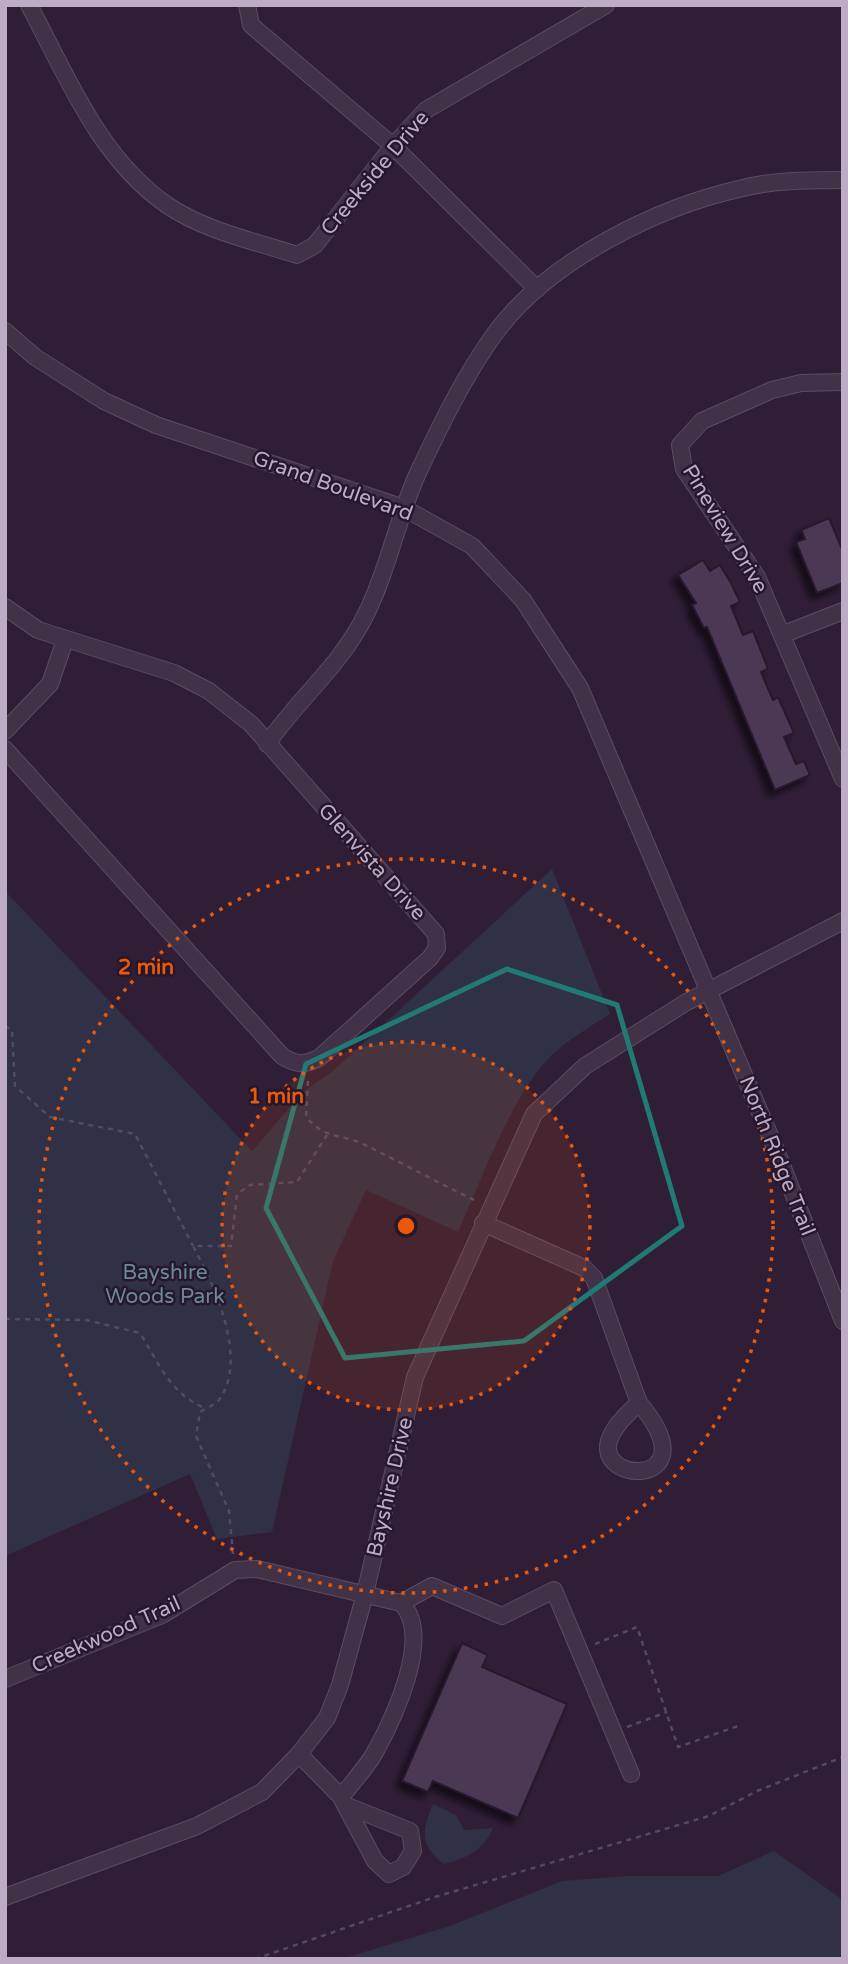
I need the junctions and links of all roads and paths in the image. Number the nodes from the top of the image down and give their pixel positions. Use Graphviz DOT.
graph roads {
  1 [pos="29,5"];
  2 [pos="247,5"];
  3 [pos="606,5"];
  4 [pos="393,146"];
  5 [pos="843,180"];
  6 [pos="537,289"];
  7 [pos="5,331"];
  8 [pos="843,382"];
  9 [pos="404,508"];
  10 [pos="5,607"];
  11 [pos="843,611"];
  12 [pos="784,634"];
  13 [pos="65,640"];
  14 [pos="5,731"];
  15 [pos="267,744"];
  16 [pos="5,749"];
  17 [pos="843,779"];
  18 [pos="843,920"];
  19 [pos="709,991"];
  20 [pos="5,1026"];
  21 [pos="308,1081"];
  22 [pos="327,1135"];
  23 [pos="474,1200"];
  24 [pos="484,1223"];
  25 [pos="193,1246"];
  26 [pos="5,1319"];
  27 [pos="843,1321"];
  28 [pos="639,1403"];
  29 [pos="206,1408"];
  30 [pos="233,1556"];
  31 [pos="365,1594"];
  32 [pos="401,1603"];
  33 [pos="580,1650"];
  34 [pos="5,1679"];
  35 [pos="667,1712"];
  36 [pos="738,1726"];
  37 [pos="614,1732"];
  38 [pos="299,1754"];
  39 [pos="843,1756"];
  40 [pos="631,1774"];
  41 [pos="343,1801"];
  42 [pos="5,1897"];
  43 [pos="255,1959"];
  1 -- 4 [label="street, Creekside Drive"];
  2 -- 4 [label="street"];
  3 -- 4 [label="street, Creekside Drive"];
  4 -- 6 [label="street"];
  5 -- 6 [label="street"];
  6 -- 9 [label="street"];
  7 -- 9 [label="street, Grand Boulevard"];
  8 -- 12 [label="street, Pineview Drive"];
  9 -- 15 [label="street"];
  9 -- 19 [label="street, Grand Boulevard"];
  10 -- 13 [label="street, Glenvista Drive"];
  11 -- 12 [label="street"];
  12 -- 17 [label="street, Pineview Drive"];
  13 -- 14 [label="street"];
  13 -- 15 [label="street, Glenvista Drive"];
  15 -- 16 [label="street, Glenvista Drive"];
  18 -- 19 [label="street, Bayshire Drive"];
  19 -- 24 [label="street, Bayshire Drive"];
  19 -- 27 [label="street, North Ridge Trail"];
  20 -- 25 [label="path"];
  21 -- 22 [label="path"];
  22 -- 23 [label="path"];
  22 -- 25 [label="path"];
  24 -- 28 [label="street"];
  24 -- 31 [label="street, Bayshire Drive"];
  25 -- 29 [label="path"];
  26 -- 29 [label="path"];
  29 -- 30 [label="path"];
  31 -- 32 [label="street, Creekwood Trail"];
  31 -- 34 [label="street, Creekwood Trail"];
  31 -- 38 [label="street, Bayshire Drive"];
  32 -- 33 [label="street"];
  32 -- 41 [label="street"];
  33 -- 35 [label="path"];
  33 -- 37 [label="street"];
  35 -- 36 [label="path"];
  35 -- 37 [label="path"];
  37 -- 40 [label="street"];
  38 -- 41 [label="street"];
  38 -- 42 [label="street, Bayshire Drive"];
  39 -- 43 [label="path"];
  41 -- 41 [label="street"];
}
